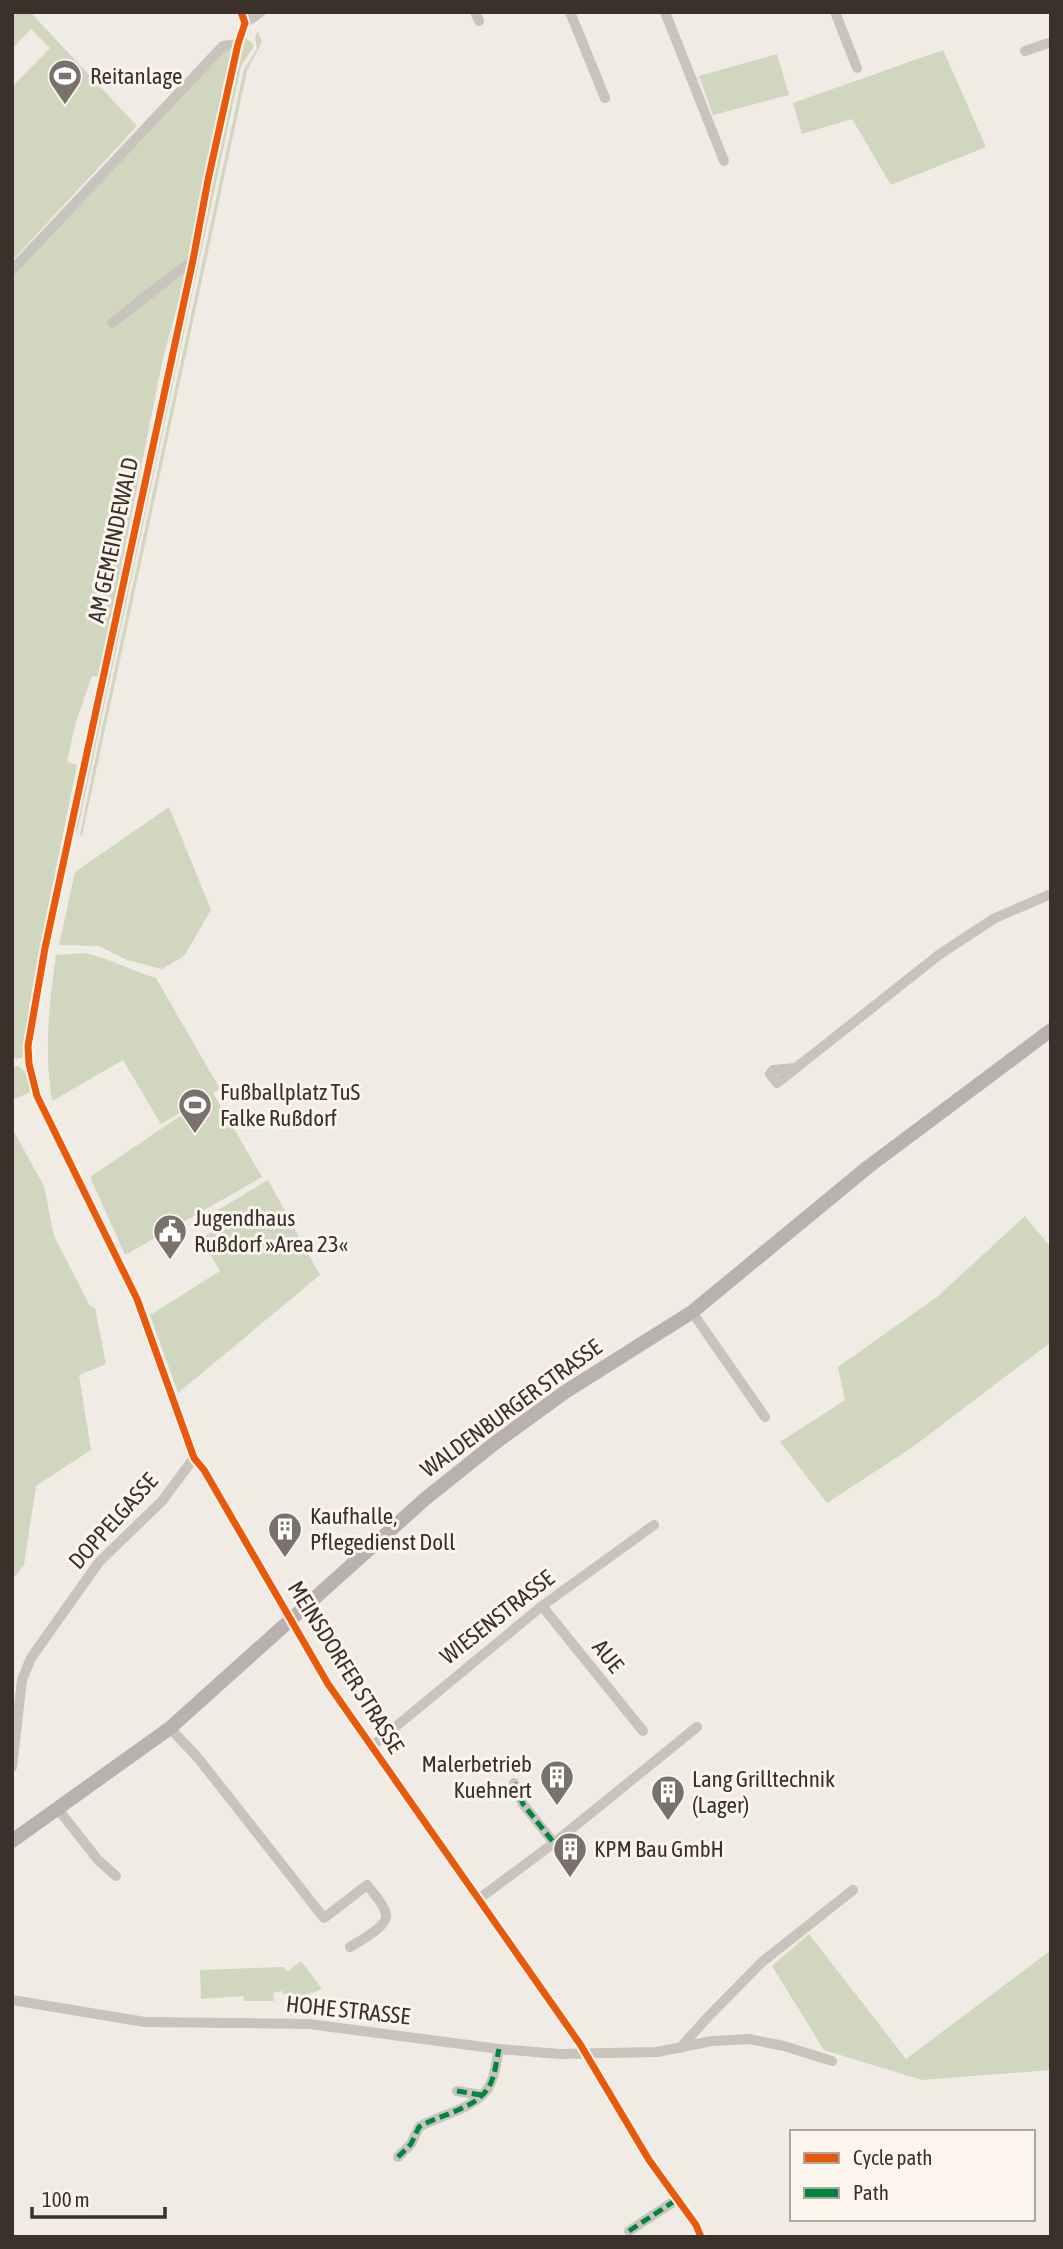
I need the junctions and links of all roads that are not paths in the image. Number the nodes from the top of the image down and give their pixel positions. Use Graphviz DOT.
graph roads {
  1 [pos="261,12"];
  2 [pos="570,12"];
  3 [pos="664,12"];
  4 [pos="835,12"];
  5 [pos="243,18"];
  6 [pos="1051,42"];
  7 [pos="238,44"];
  8 [pos="1025,51"];
  9 [pos="857,68"];
  10 [pos="606,98"];
  11 [pos="724,161"];
  12 [pos="193,260"];
  13 [pos="12,270"];
  14 [pos="111,323"];
  15 [pos="1051,894"];
  16 [pos="1051,1030"];
  17 [pos="795,1068"];
  18 [pos="32,1078"];
  19 [pos="692,1312"];
  20 [pos="765,1417"];
  21 [pos="194,1458"];
  22 [pos="654,1525"];
  23 [pos="542,1606"];
  24 [pos="291,1618"];
  25 [pos="696,1727"];
  26 [pos="170,1728"];
  27 [pos="643,1731"];
  28 [pos="371,1747"];
  29 [pos="12,1767"];
  30 [pos="514,1783"];
  31 [pos="58,1809"];
  32 [pos="12,1841"];
  33 [pos="554,1843"];
  34 [pos="116,1876"];
  35 [pos="853,1890"];
  36 [pos="480,1898"];
  37 [pos="349,1947"];
  38 [pos="12,2000"];
  39 [pos="681,2048"];
  40 [pos="499,2049"];
  41 [pos="584,2054"];
  42 [pos="832,2061"];
  43 [pos="457,2091"];
  44 [pos="481,2095"];
  45 [pos="398,2157"];
  46 [pos="677,2200"];
  47 [pos="629,2231"];
  48 [pos="701,2237"];
  1 -- 5 [label="street"];
  2 -- 10 [label="street"];
  3 -- 11 [label="street"];
  4 -- 9 [label="street"];
  5 -- 7 [label="street, AM GEMEINDEWALD"];
  6 -- 8 [label="street"];
  7 -- 12 [label="street, AM GEMEINDEWALD"];
  7 -- 13 [label="street"];
  12 -- 14 [label="street"];
  12 -- 18 [label="street, AM GEMEINDEWALD"];
  15 -- 17 [label="street"];
  16 -- 19 [label="main road, WALDENBURGER STRASSE"];
  18 -- 21 [label="street, MEINSDORFER STRASSE"];
  19 -- 20 [label="street"];
  19 -- 24 [label="main road, WALDENBURGER STRASSE"];
  21 -- 24 [label="street, MEINSDORFER STRASSE"];
  21 -- 29 [label="street, DOPPELGASSE"];
  22 -- 23 [label="street, WIESENSTRASSE"];
  23 -- 27 [label="street, AUE"];
  23 -- 28 [label="street, WIESENSTRASSE"];
  24 -- 26 [label="main road, WALDENBURGER STRASSE"];
  24 -- 28 [label="street, MEINSDORFER STRASSE"];
  25 -- 33 [label="street"];
  26 -- 31 [label="main road, WALDENBURGER STRASSE"];
  26 -- 37 [label="street"];
  28 -- 36 [label="street, MEINSDORFER STRASSE"];
  30 -- 33 [label="street"];
  31 -- 32 [label="main road, WALDENBURGER STRASSE"];
  31 -- 34 [label="street"];
  33 -- 36 [label="street"];
  35 -- 39 [label="street"];
  36 -- 41 [label="street, MEINSDORFER STRASSE"];
  38 -- 40 [label="street, HOHE STRASSE"];
  39 -- 41 [label="street, HOHE STRASSE"];
  39 -- 42 [label="street, HOHE STRASSE"];
  40 -- 41 [label="street, HOHE STRASSE"];
  40 -- 44 [label="street"];
  41 -- 46 [label="street, MEINSDORFER STRASSE"];
  43 -- 44 [label="street"];
  44 -- 45 [label="street"];
  46 -- 47 [label="street"];
  46 -- 48 [label="street, MEINSDORFER STRASSE"];
}
